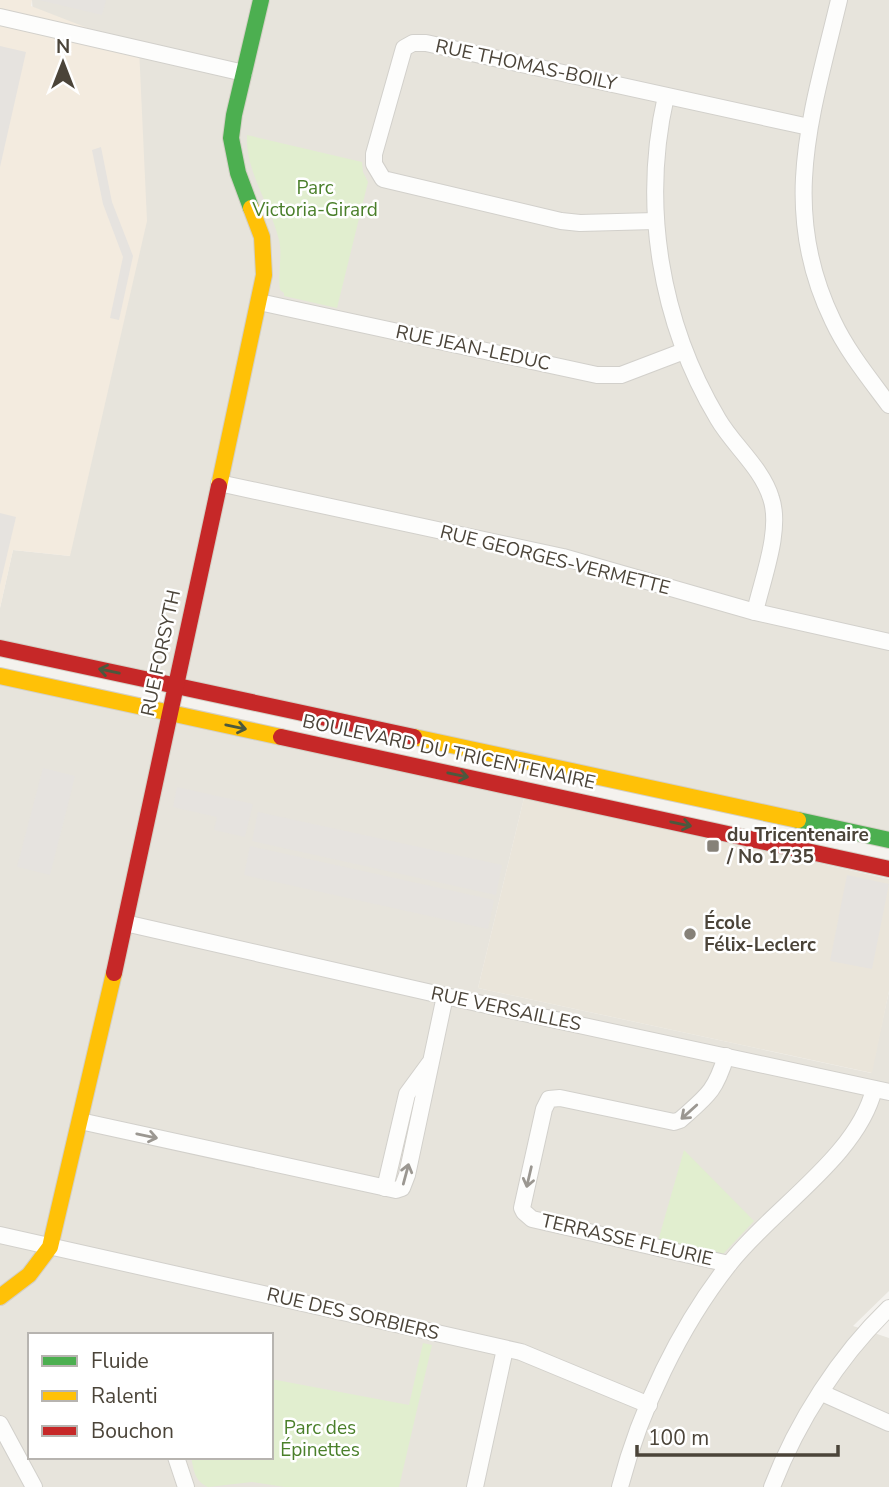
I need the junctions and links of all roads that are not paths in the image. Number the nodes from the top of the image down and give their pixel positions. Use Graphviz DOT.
graph roads {
  1 [pos="261,0"];
  2 [pos="839,0"];
  3 [pos="0,17"];
  4 [pos="244,73"];
  5 [pos="666,96"];
  6 [pos="809,127"];
  7 [pos="655,221"];
  8 [pos="259,302"];
  9 [pos="684,351"];
  10 [pos="889,405"];
  11 [pos="219,483"];
  12 [pos="755,612"];
  13 [pos="889,642"];
  14 [pos="0,648"];
  15 [pos="0,676"];
  16 [pos="176,685"];
  17 [pos="169,713"];
  18 [pos="889,840"];
  19 [pos="889,869"];
  20 [pos="125,923"];
  21 [pos="445,996"];
  22 [pos="726,1056"];
  23 [pos="881,1090"];
  24 [pos="80,1122"];
  25 [pos="0,1235"];
  26 [pos="50,1247"];
  27 [pos="729,1264"];
  28 [pos="0,1297"];
  29 [pos="889,1308"];
  30 [pos="505,1349"];
  31 [pos="822,1393"];
  32 [pos="649,1405"];
  33 [pos="889,1423"];
  34 [pos="0,1424"];
  35 [pos="24,1451"];
  36 [pos="177,1459"];
  37 [pos="34,1487"];
  38 [pos="186,1487"];
  39 [pos="475,1487"];
  40 [pos="620,1487"];
  41 [pos="772,1487"];
  1 -- 4 [label="street, RUE FORSYTH"];
  2 -- 6 [label="street"];
  3 -- 4 [label="street"];
  4 -- 8 [label="street, RUE FORSYTH"];
  5 -- 6 [label="street, RUE THOMAS-BOILY"];
  5 -- 7 [label="street"];
  5 -- 7 [label="street, RUE THOMAS-BOILY"];
  6 -- 10 [label="street"];
  7 -- 9 [label="street"];
  8 -- 9 [label="street, RUE JEAN-LEDUC"];
  8 -- 11 [label="street, RUE FORSYTH"];
  9 -- 12 [label="street"];
  11 -- 12 [label="street, RUE GEORGES-VERMETTE"];
  11 -- 16 [label="street, RUE FORSYTH"];
  12 -- 13 [label="street, RUE GEORGES-VERMETTE"];
  16 -- 14 [label="street, BOULEVARD DU TRICENTENAIRE, one-way"];
  15 -- 17 [label="street, BOULEVARD DU TRICENTENAIRE"];
  16 -- 17 [label="street, RUE FORSYTH"];
  16 -- 18 [label="street, BOULEVARD DU TRICENTENAIRE"];
  17 -- 19 [label="street, BOULEVARD DU TRICENTENAIRE, one-way"];
  17 -- 20 [label="street, RUE FORSYTH"];
  20 -- 21 [label="street, RUE VERSAILLES"];
  20 -- 24 [label="street, RUE FORSYTH"];
  21 -- 22 [label="street, RUE VERSAILLES"];
  24 -- 21 [label="street, one-way"];
  22 -- 23 [label="street, RUE VERSAILLES"];
  22 -- 27 [label="street, TERRASSE FLEURIE, one-way"];
  23 -- 27 [label="street"];
  24 -- 26 [label="street, RUE FORSYTH"];
  25 -- 26 [label="street, RUE DES SORBIERS"];
  26 -- 28 [label="street, RUE FORSYTH"];
  26 -- 30 [label="street, RUE DES SORBIERS"];
  27 -- 32 [label="street"];
  29 -- 31 [label="street"];
  30 -- 32 [label="street, RUE DES SORBIERS"];
  30 -- 39 [label="street"];
  31 -- 33 [label="street"];
  31 -- 41 [label="street"];
  32 -- 40 [label="street"];
  34 -- 35 [label="street"];
  35 -- 37 [label="street"];
  36 -- 38 [label="street"];
}
